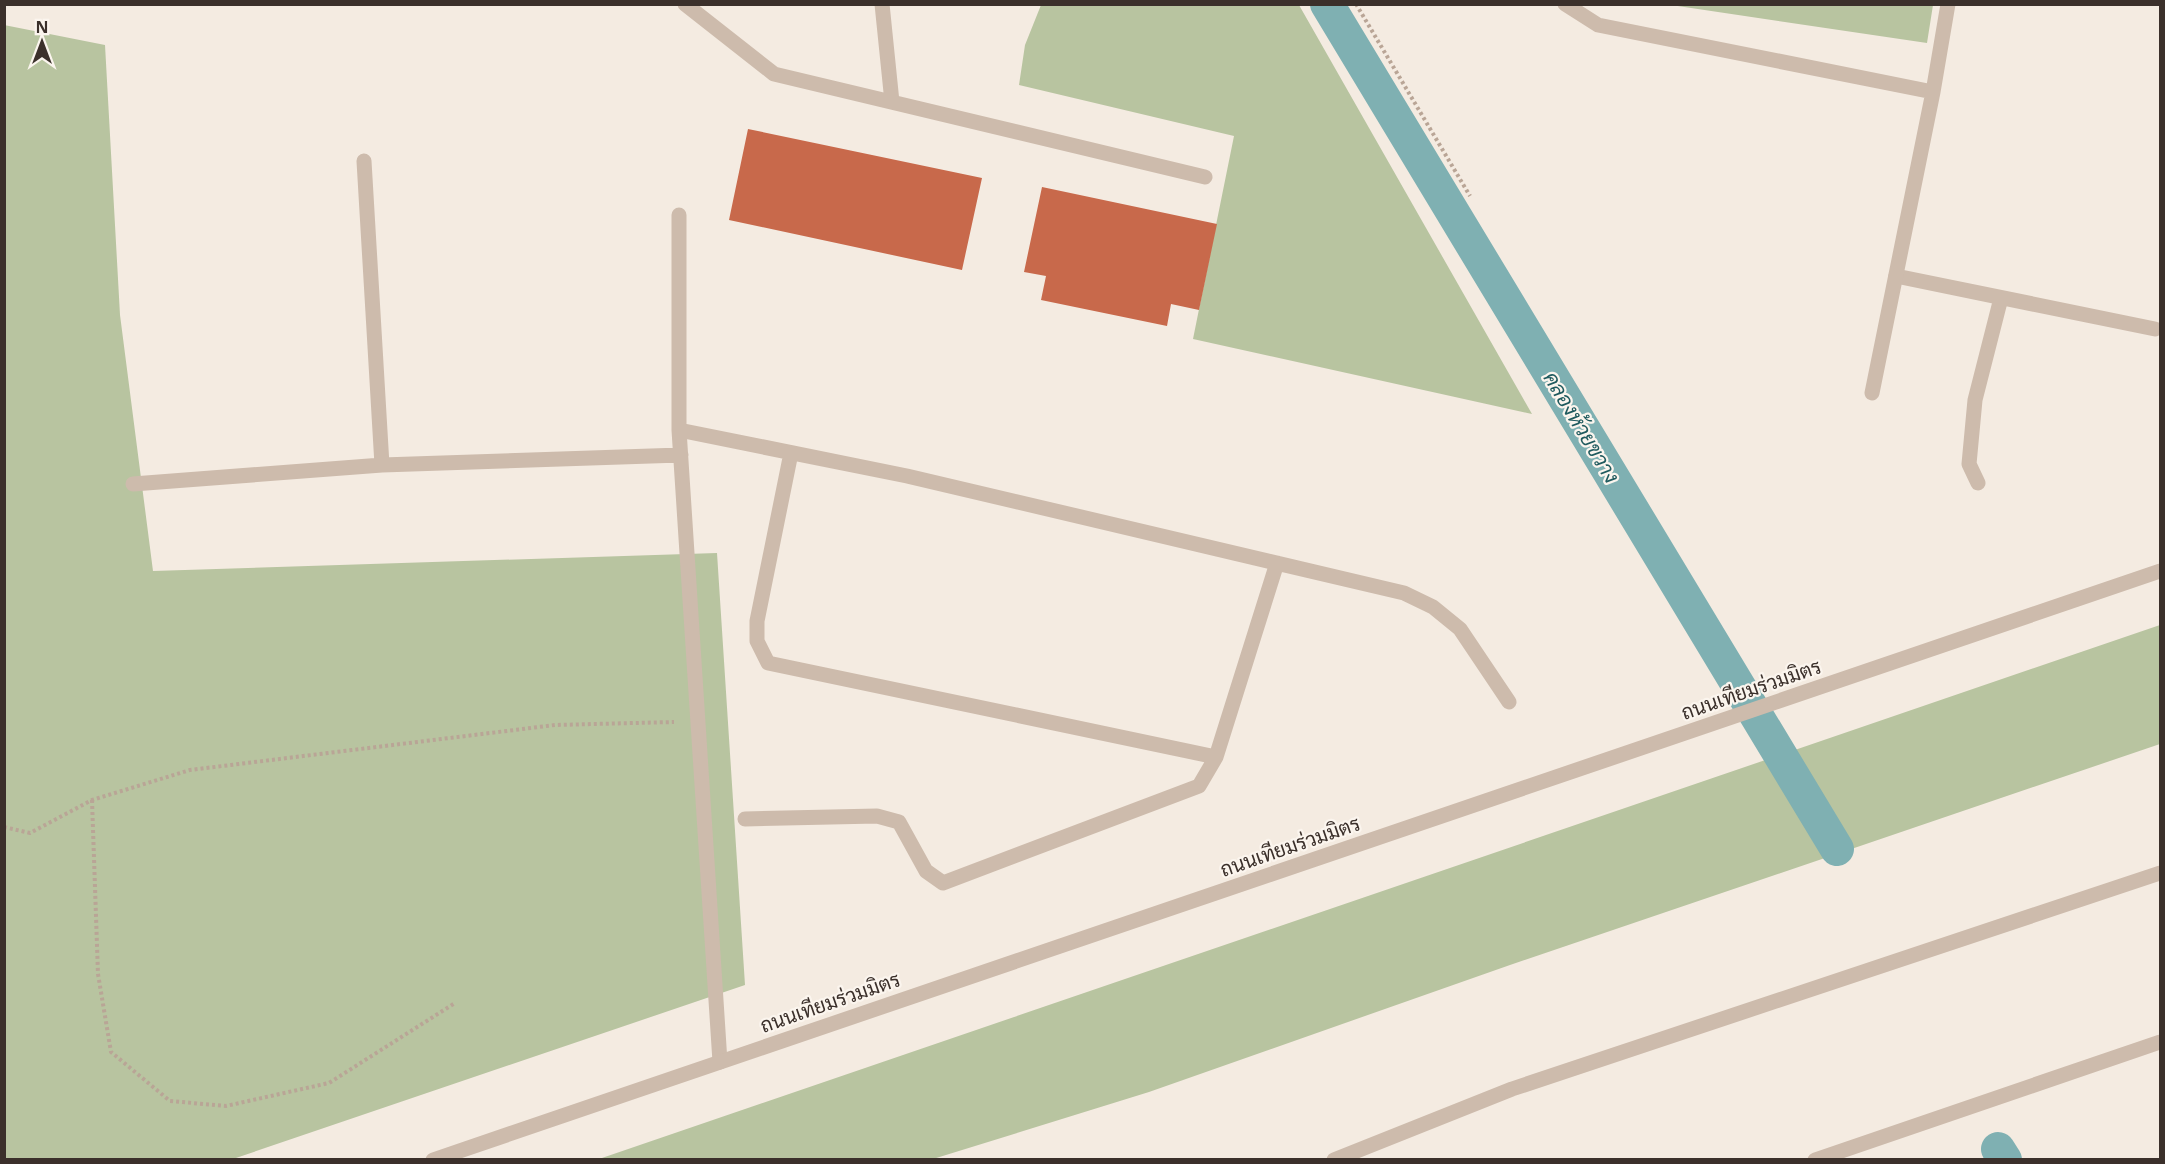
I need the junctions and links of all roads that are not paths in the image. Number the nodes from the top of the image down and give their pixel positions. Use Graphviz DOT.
graph roads {
  1 [pos="685,4"];
  2 [pos="882,4"];
  3 [pos="1565,4"];
  4 [pos="1948,4"];
  5 [pos="1933,92"];
  6 [pos="892,102"];
  7 [pos="364,161"];
  8 [pos="1204,177"];
  9 [pos="680,214"];
  10 [pos="1896,276"];
  11 [pos="2001,298"];
  12 [pos="2155,329"];
  13 [pos="1872,393"];
  14 [pos="680,430"];
  15 [pos="791,453"];
  16 [pos="681,455"];
  17 [pos="382,465"];
  18 [pos="1978,483"];
  19 [pos="133,484"];
  20 [pos="1277,562"];
  21 [pos="2160,571"];
  22 [pos="1509,702"];
  23 [pos="1216,757"];
  24 [pos="745,819"];
  25 [pos="2160,873"];
  26 [pos="2160,1042"];
  27 [pos="720,1062"];
  28 [pos="433,1160"];
  29 [pos="1334,1160"];
  30 [pos="1815,1160"];
  1 -- 6 [label="street"];
  2 -- 6 [label="street"];
  3 -- 5 [label="street"];
  4 -- 5 [label="street"];
  5 -- 10 [label="street"];
  6 -- 8 [label="street"];
  7 -- 17 [label="street"];
  9 -- 14 [label="street"];
  10 -- 11 [label="street"];
  10 -- 13 [label="street"];
  11 -- 12 [label="street"];
  11 -- 18 [label="street"];
  14 -- 15 [label="street"];
  14 -- 16 [label="street"];
  15 -- 20 [label="street"];
  15 -- 23 [label="street"];
  16 -- 17 [label="street"];
  16 -- 27 [label="street"];
  17 -- 19 [label="street"];
  20 -- 22 [label="street"];
  20 -- 23 [label="street"];
  21 -- 27 [label="street, ถนนเทียมร่วมมิตร"];
  23 -- 24 [label="street"];
  25 -- 29 [label="street"];
  26 -- 30 [label="street"];
  27 -- 28 [label="street, ถนนเทียมร่วมมิตร"];
}
